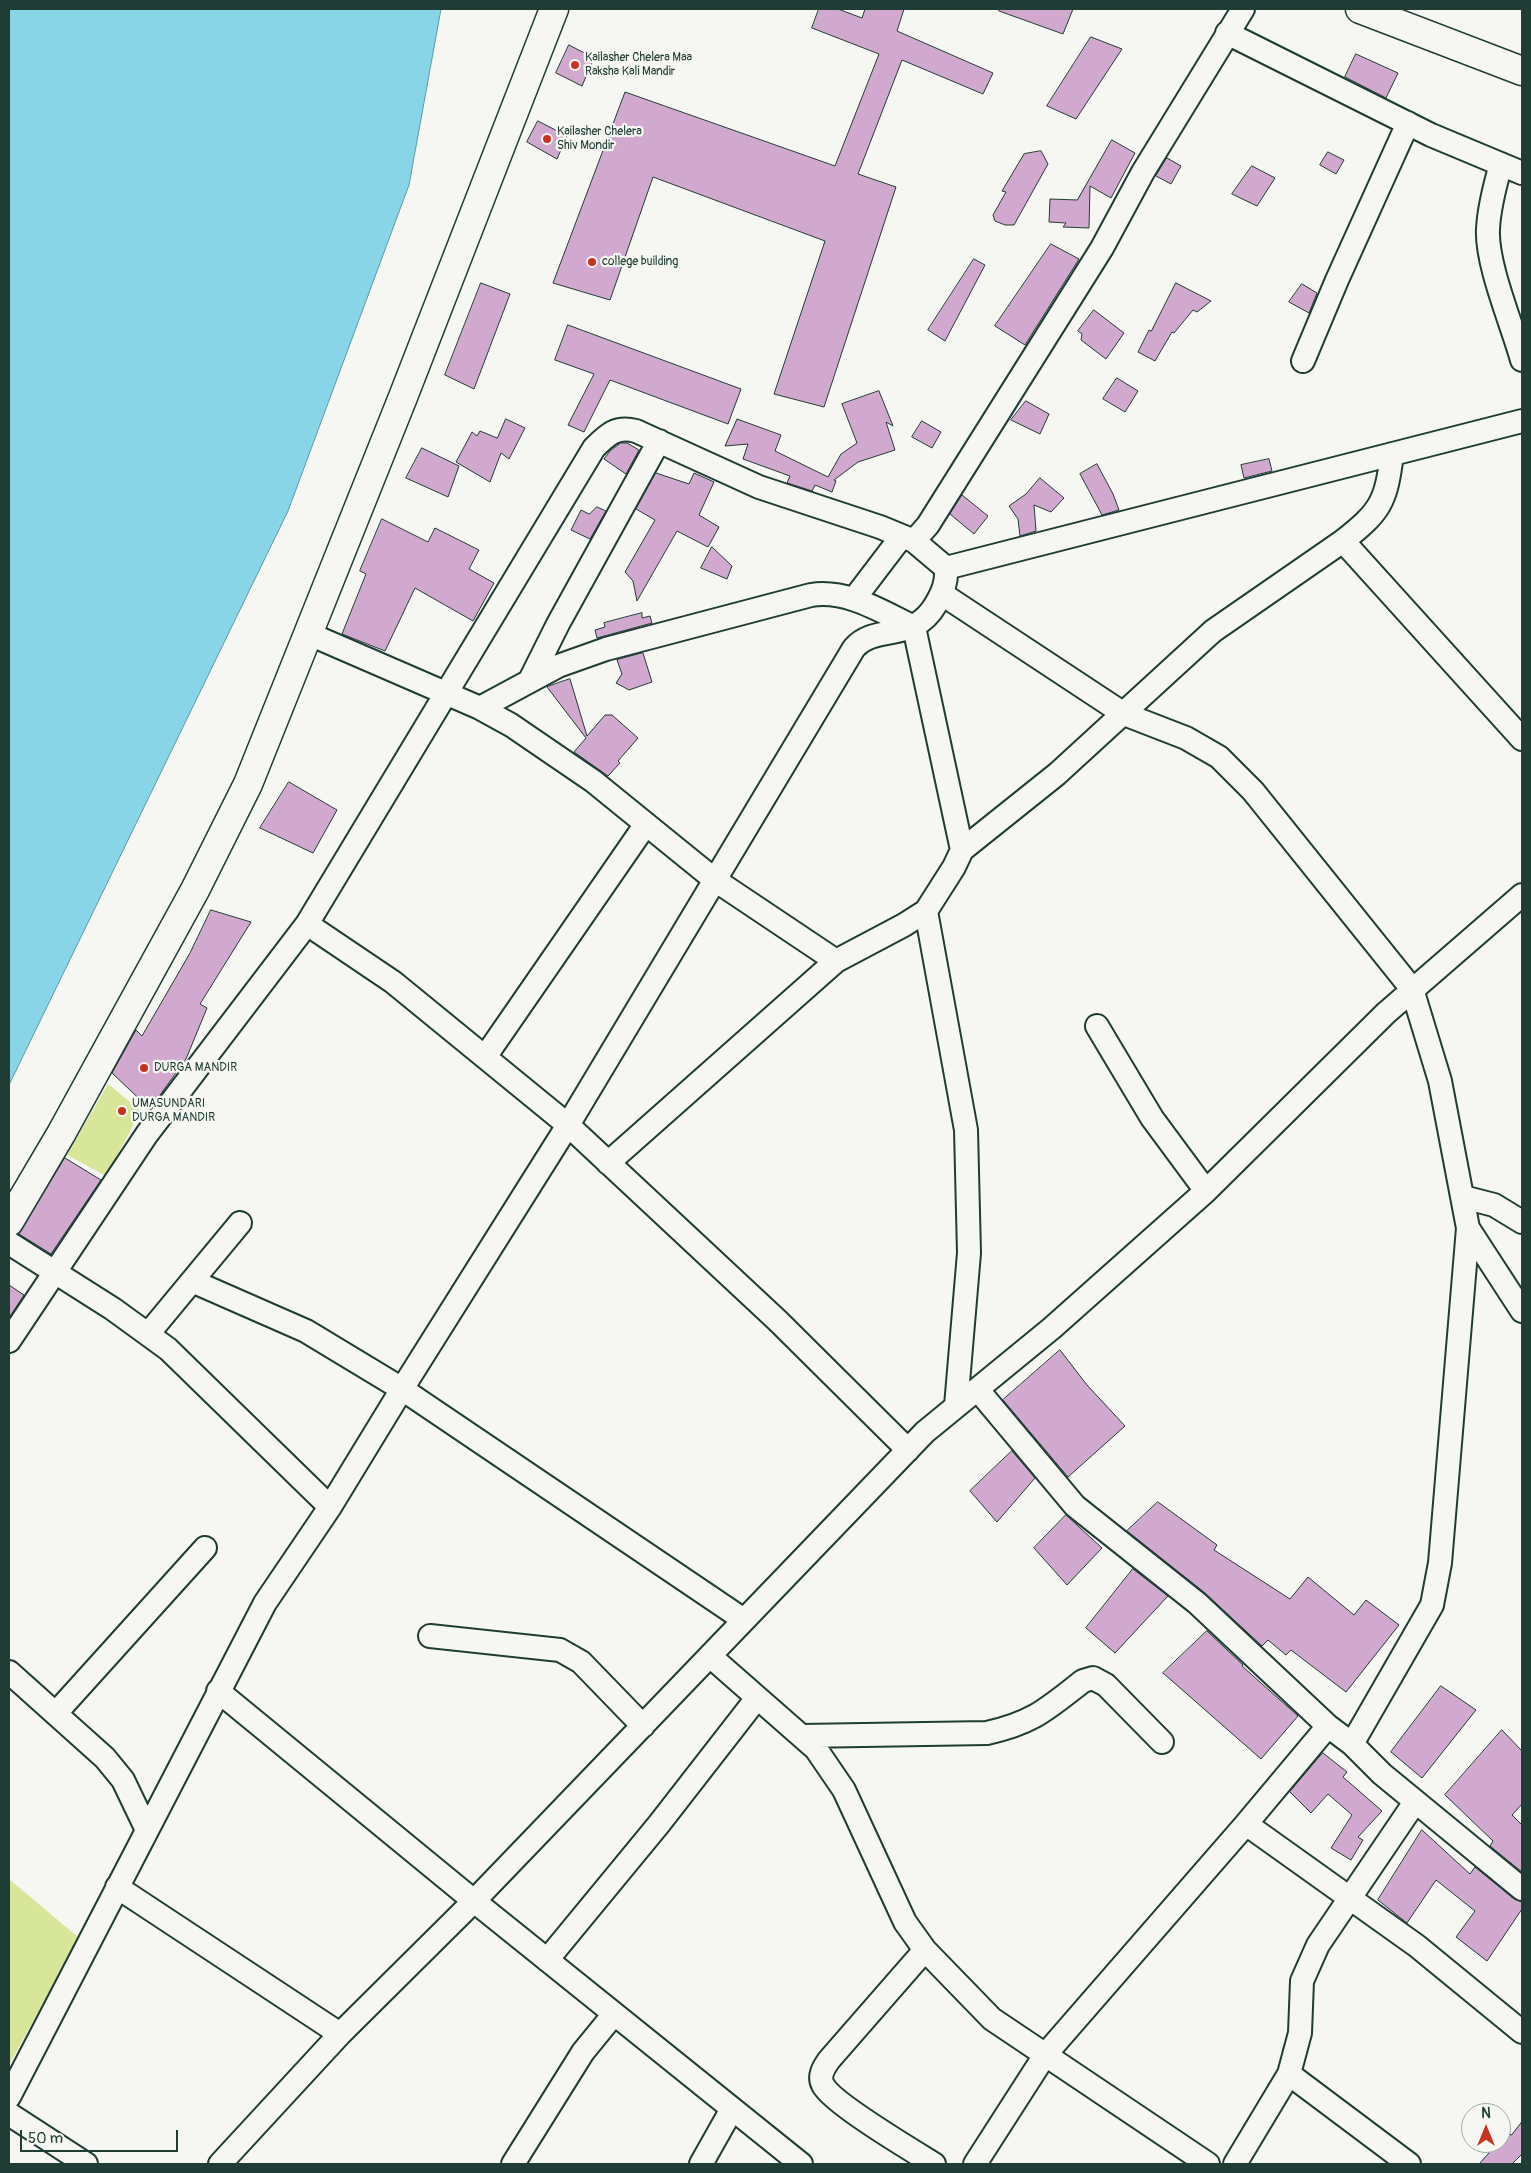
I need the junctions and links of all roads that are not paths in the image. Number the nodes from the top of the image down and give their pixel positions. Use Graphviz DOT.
graph roads {
  1 [pos="554,9"];
  2 [pos="1243,9"];
  3 [pos="1360,9"];
  4 [pos="1227,33"];
  5 [pos="1522,71"];
  6 [pos="1408,123"];
  7 [pos="1501,164"];
  8 [pos="1522,173"];
  9 [pos="1522,360"];
  10 [pos="1303,361"];
  11 [pos="1522,421"];
  12 [pos="659,441"];
  13 [pos="1392,454"];
  14 [pos="908,538"];
  15 [pos="1343,541"];
  16 [pos="946,568"];
  17 [pos="942,594"];
  18 [pos="854,599"];
  19 [pos="914,627"];
  20 [pos="307,633"];
  21 [pos="530,680"];
  22 [pos="447,695"];
  23 [pos="480,708"];
  24 [pos="1124,714"];
  25 [pos="1522,739"];
  26 [pos="646,824"];
  27 [pos="962,850"];
  28 [pos="715,880"];
  29 [pos="1522,895"];
  30 [pos="926,911"];
  31 [pos="307,924"];
  32 [pos="836,962"];
  33 [pos="1412,989"];
  34 [pos="1097,1026"];
  35 [pos="485,1057"];
  36 [pos="568,1125"];
  37 [pos="608,1163"];
  38 [pos="1206,1191"];
  39 [pos="1463,1197"];
  40 [pos="9,1222"];
  41 [pos="1522,1222"];
  42 [pos="240,1223"];
  43 [pos="1468,1228"];
  44 [pos="9,1243"];
  45 [pos="53,1272"];
  46 [pos="192,1281"];
  47 [pos="1522,1312"];
  48 [pos="148,1334"];
  49 [pos="9,1341"];
  50 [pos="402,1389"];
  51 [pos="978,1390"];
  52 [pos="956,1406"];
  53 [pos="908,1450"];
  54 [pos="330,1507"];
  55 [pos="205,1548"];
  56 [pos="744,1620"];
  57 [pos="430,1636"];
  58 [pos="710,1656"];
  59 [pos="9,1672"];
  60 [pos="218,1691"];
  61 [pos="757,1698"];
  62 [pos="56,1713"];
  63 [pos="642,1726"];
  64 [pos="1328,1726"];
  65 [pos="802,1736"];
  66 [pos="1162,1742"];
  67 [pos="1352,1744"];
  68 [pos="1415,1802"];
  69 [pos="1246,1824"];
  70 [pos="146,1830"];
  71 [pos="117,1887"];
  72 [pos="1522,1889"];
  73 [pos="1349,1898"];
  74 [pos="474,1902"];
  75 [pos="925,1950"];
  76 [pos="547,1960"];
  77 [pos="614,2014"];
  78 [pos="1522,2032"];
  79 [pos="340,2034"];
  80 [pos="1045,2054"];
  81 [pos="1289,2074"];
  82 [pos="9,2097"];
  83 [pos="732,2109"];
  84 [pos="9,2114"];
  85 [pos="778,2157"];
  86 [pos="86,2164"];
  87 [pos="220,2164"];
  88 [pos="513,2164"];
  89 [pos="701,2164"];
  90 [pos="801,2164"];
  91 [pos="934,2164"];
  92 [pos="974,2164"];
  93 [pos="1208,2164"];
  94 [pos="1235,2164"];
  95 [pos="1409,2164"];
  1 -- 20 [label="street"];
  2 -- 4 [label="street"];
  3 -- 5 [label="street"];
  4 -- 6 [label="street"];
  4 -- 14 [label="street"];
  6 -- 7 [label="street"];
  6 -- 10 [label="street"];
  7 -- 8 [label="street"];
  7 -- 9 [label="street"];
  11 -- 13 [label="street"];
  12 -- 14 [label="street"];
  12 -- 21 [label="street"];
  12 -- 22 [label="street"];
  13 -- 15 [label="street"];
  13 -- 16 [label="street"];
  14 -- 16 [label="street"];
  14 -- 18 [label="street"];
  15 -- 24 [label="street"];
  15 -- 25 [label="street"];
  16 -- 17 [label="street"];
  17 -- 19 [label="street"];
  17 -- 24 [label="street"];
  18 -- 19 [label="street"];
  18 -- 21 [label="street"];
  19 -- 27 [label="street"];
  19 -- 28 [label="street"];
  20 -- 22 [label="street"];
  20 -- 40 [label="street"];
  21 -- 23 [label="street"];
  22 -- 23 [label="street"];
  22 -- 31 [label="street"];
  23 -- 26 [label="street"];
  24 -- 27 [label="street"];
  24 -- 33 [label="street"];
  26 -- 28 [label="street"];
  26 -- 35 [label="street"];
  27 -- 30 [label="street"];
  28 -- 32 [label="street"];
  28 -- 36 [label="street"];
  29 -- 33 [label="street"];
  30 -- 32 [label="street"];
  30 -- 52 [label="street"];
  31 -- 35 [label="street"];
  31 -- 45 [label="street"];
  32 -- 37 [label="street"];
  33 -- 38 [label="street"];
  33 -- 39 [label="street"];
  34 -- 38 [label="street"];
  35 -- 36 [label="street"];
  36 -- 37 [label="street"];
  36 -- 50 [label="street"];
  37 -- 53 [label="street"];
  38 -- 51 [label="street"];
  39 -- 41 [label="street"];
  39 -- 43 [label="street"];
  42 -- 46 [label="street"];
  43 -- 47 [label="street"];
  43 -- 67 [label="street"];
  44 -- 45 [label="street"];
  45 -- 48 [label="street"];
  45 -- 49 [label="street"];
  46 -- 48 [label="street"];
  46 -- 50 [label="street"];
  48 -- 54 [label="street"];
  50 -- 54 [label="street"];
  50 -- 56 [label="street"];
  51 -- 52 [label="street"];
  51 -- 64 [label="street"];
  52 -- 53 [label="street"];
  53 -- 56 [label="street"];
  54 -- 60 [label="street"];
  55 -- 62 [label="street"];
  56 -- 58 [label="street"];
  57 -- 63 [label="street"];
  58 -- 61 [label="street"];
  58 -- 63 [label="street"];
  59 -- 62 [label="street"];
  60 -- 70 [label="street"];
  60 -- 74 [label="street"];
  61 -- 65 [label="street"];
  61 -- 76 [label="street"];
  62 -- 70 [label="street"];
  63 -- 74 [label="street"];
  64 -- 67 [label="street"];
  64 -- 69 [label="street"];
  65 -- 66 [label="street"];
  65 -- 75 [label="street"];
  67 -- 68 [label="street"];
  68 -- 72 [label="street"];
  68 -- 73 [label="street"];
  69 -- 73 [label="street"];
  69 -- 80 [label="street"];
  70 -- 71 [label="street"];
  71 -- 79 [label="street"];
  71 -- 82 [label="street"];
  73 -- 78 [label="street"];
  73 -- 81 [label="street"];
  74 -- 76 [label="street"];
  74 -- 79 [label="street"];
  75 -- 80 [label="street"];
  75 -- 91 [label="street"];
  76 -- 77 [label="street"];
  77 -- 83 [label="street"];
  77 -- 88 [label="street"];
  79 -- 87 [label="street"];
  80 -- 92 [label="street"];
  80 -- 93 [label="street"];
  81 -- 94 [label="street"];
  81 -- 95 [label="street"];
  83 -- 85 [label="street"];
  83 -- 89 [label="street"];
  84 -- 86 [label="street"];
  85 -- 90 [label="street"];
}
